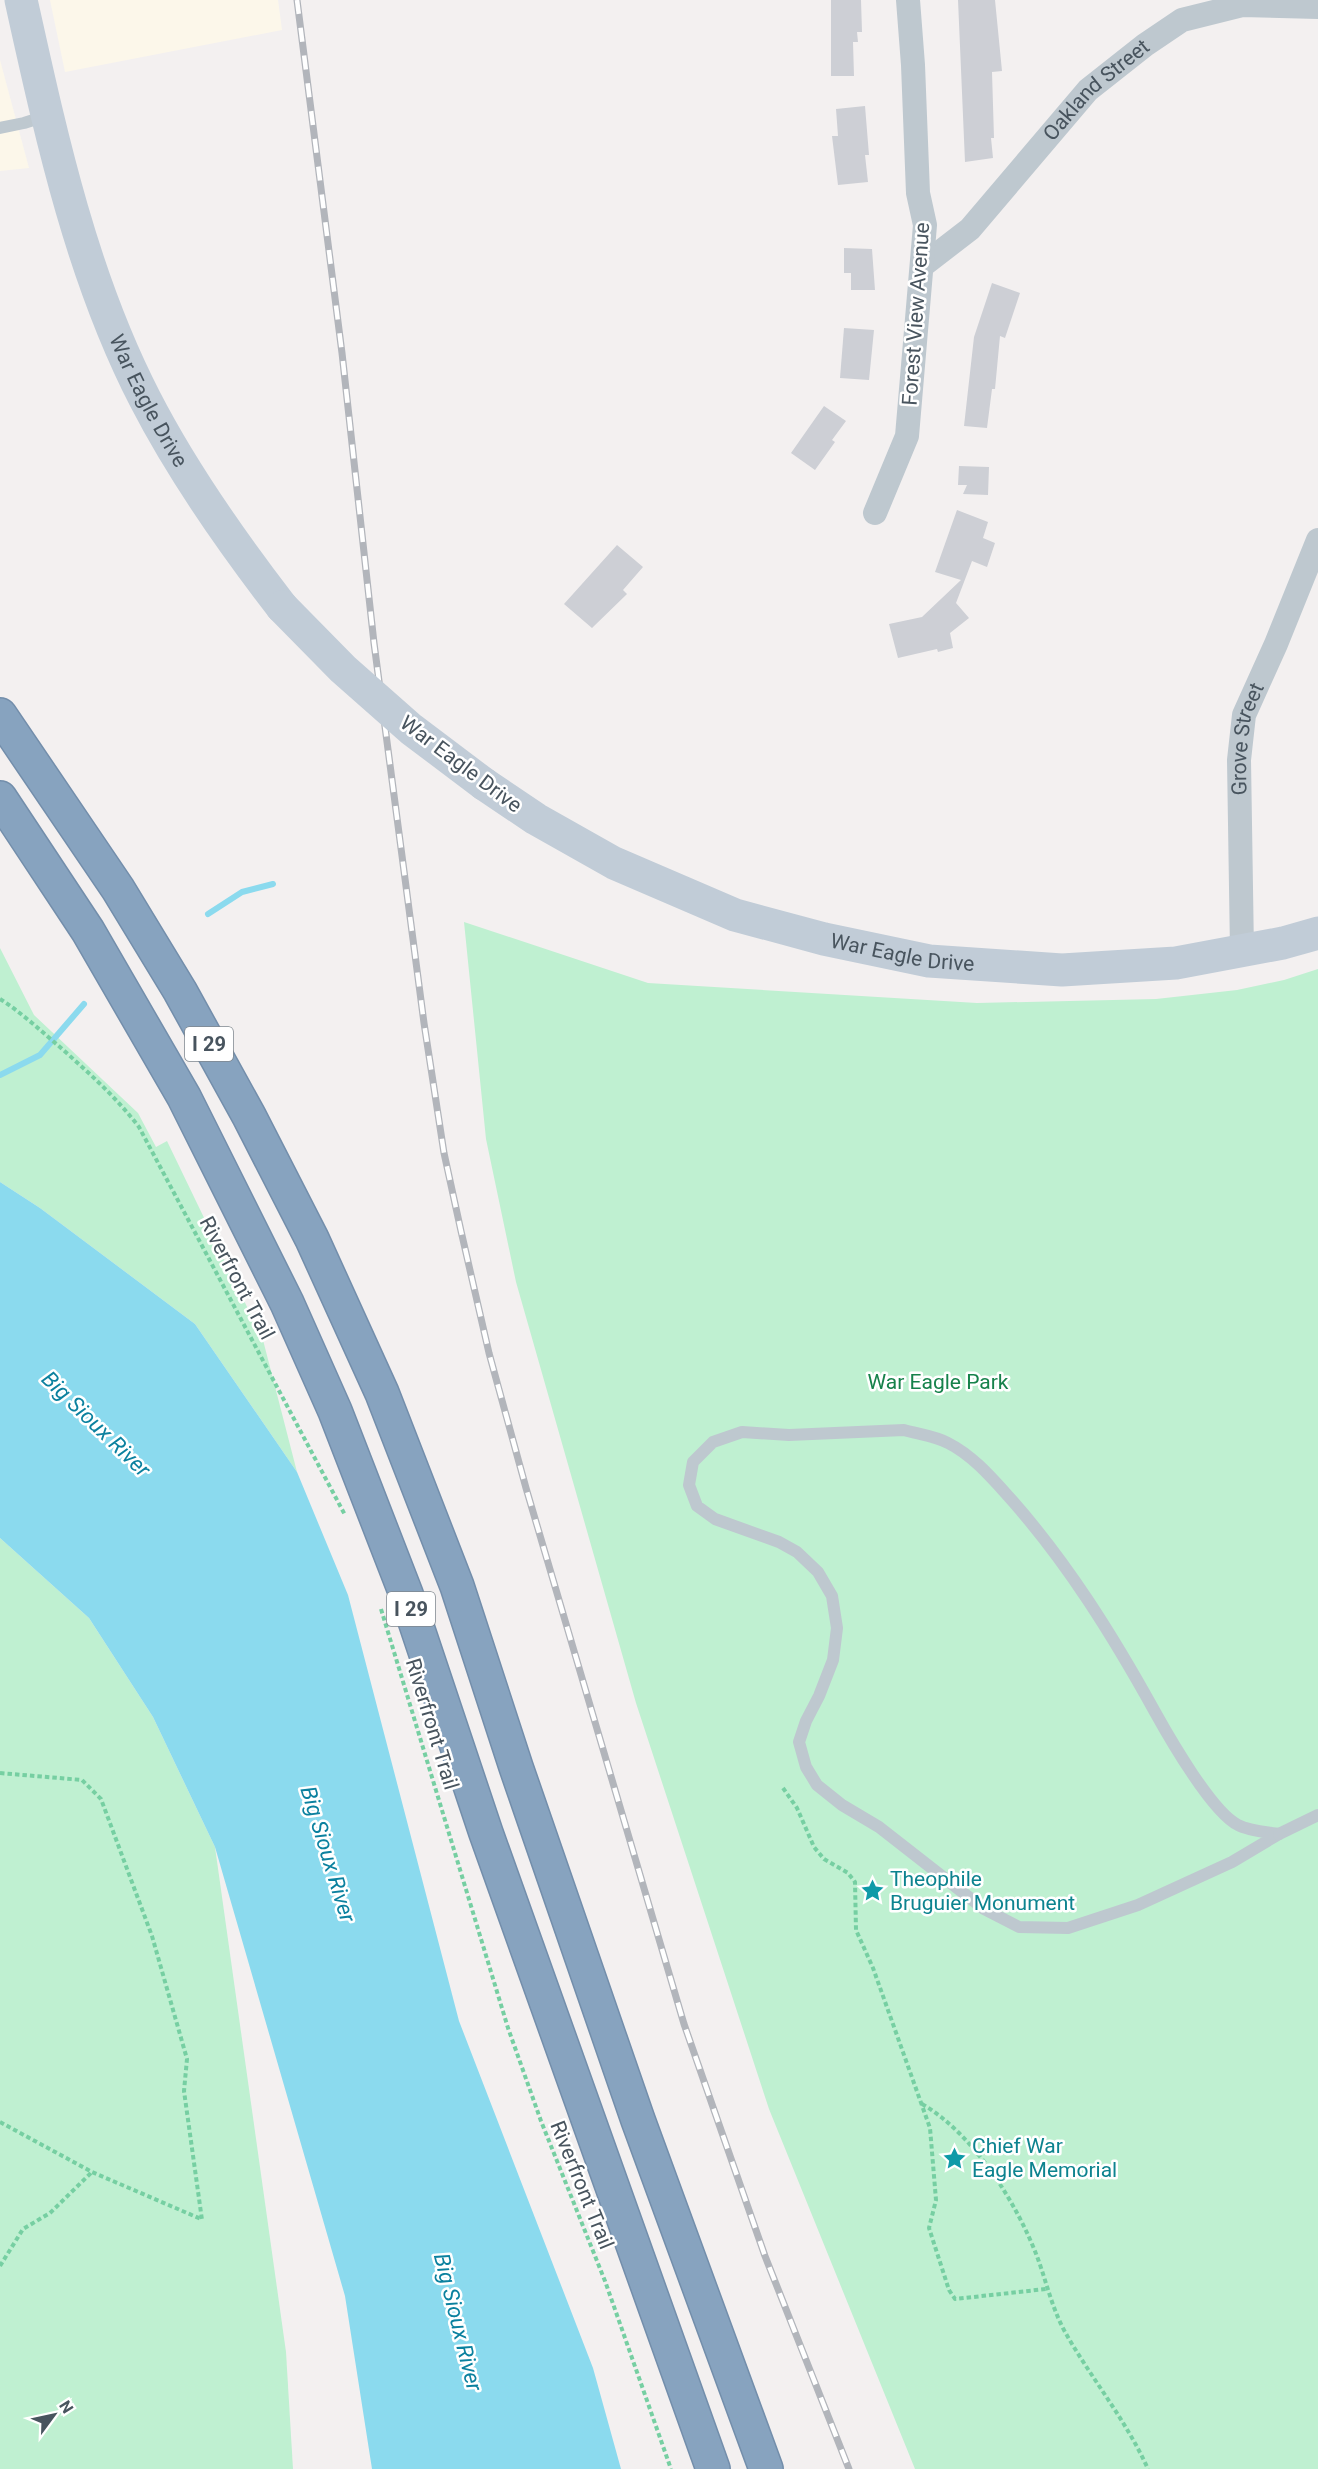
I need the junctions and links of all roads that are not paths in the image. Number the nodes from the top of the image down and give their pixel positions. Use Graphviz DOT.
graph roads {
  1 [pos="21,0"];
  2 [pos="908,0"];
  3 [pos="1318,7"];
  4 [pos="47,116"];
  5 [pos="0,128"];
  6 [pos="922,266"];
  7 [pos="875,513"];
  8 [pos="1318,540"];
  9 [pos="0,715"];
  10 [pos="0,798"];
  11 [pos="1318,933"];
  12 [pos="1242,951"];
  13 [pos="1318,1815"];
  14 [pos="1279,1834"];
  15 [pos="713,2469"];
  16 [pos="766,2469"];
  1 -- 4 [label="main road, War Eagle Drive"];
  2 -- 6 [label="street, Forest View Avenue"];
  3 -- 6 [label="street, Oakland Street"];
  4 -- 5 [label="lane"];
  4 -- 12 [label="main road, War Eagle Drive, bridge"];
  6 -- 7 [label="street, Forest View Avenue"];
  8 -- 12 [label="street, Grove Street"];
  9 -- 16 [label="highway, I 29"];
  10 -- 15 [label="highway, I 29"];
  11 -- 12 [label="main road, War Eagle Drive"];
  13 -- 14 [label="lane"];
  14 -- 14 [label="lane"];
}
